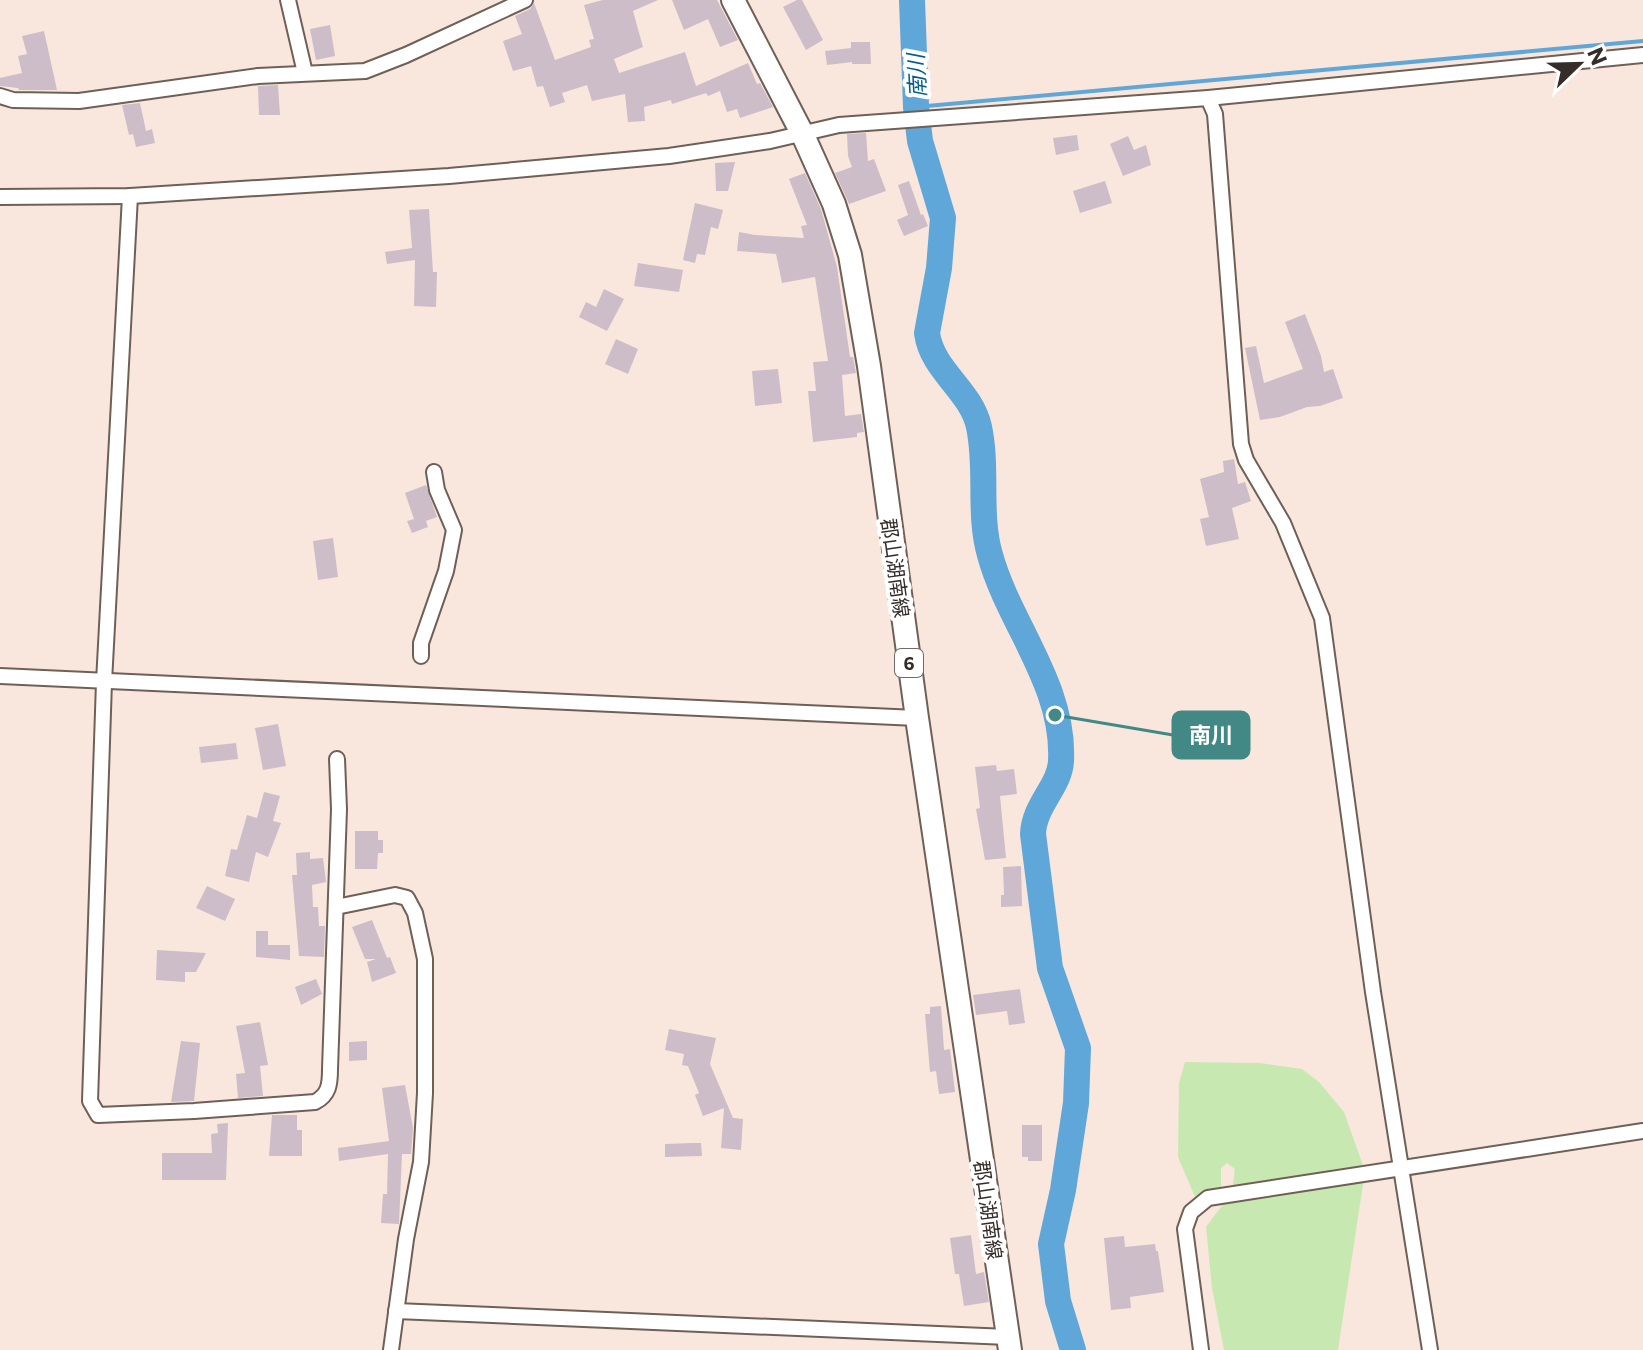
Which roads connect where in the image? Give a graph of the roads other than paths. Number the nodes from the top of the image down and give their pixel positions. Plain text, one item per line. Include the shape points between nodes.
1 (288, 0) edge
2 (525, 0) edge
3 (733, 0) edge
4 (1643, 55) edge
5 (305, 73) junction
6 (0, 96) edge
7 (1208, 98) junction
8 (803, 135) junction
9 (130, 196) junction
10 (0, 197) edge
11 (434, 472) dead end
12 (421, 656) dead end
13 (0, 676) edge
14 (104, 682) junction
15 (917, 718) junction
16 (337, 759) dead end
17 (336, 907) junction
18 (1643, 1131) edge
19 (1402, 1167) junction
20 (396, 1311) junction
21 (1009, 1343) edge
22 (391, 1350) edge
23 (1201, 1350) edge
24 (1430, 1350) edge

1 - 5 street
2 - 5 street via 365,71
3 - 8 main road, 郡山湖南線 / 6
4 - 7 street
5 - 6 street via 79,101
7 - 8 street via 839,125
7 - 19 street via 1215,114 1239,435 1322,618
8 - 9 street via 669,156 449,176
8 - 15 main road, 郡山湖南線 / 6 via 850,255
9 - 10 street
9 - 14 street
11 - 12 street via 454,530
13 - 14 street
14 - 15 street
14 - 17 street via 90,1101 98,1115 320,1100 330,1081
15 - 21 main road, 郡山湖南線 / 6
16 - 17 street
17 - 20 street via 395,895 407,898 422,944 421,1162
18 - 19 street
19 - 23 street via 1202,1200 1185,1229
19 - 24 street
20 - 21 street
20 - 22 street

